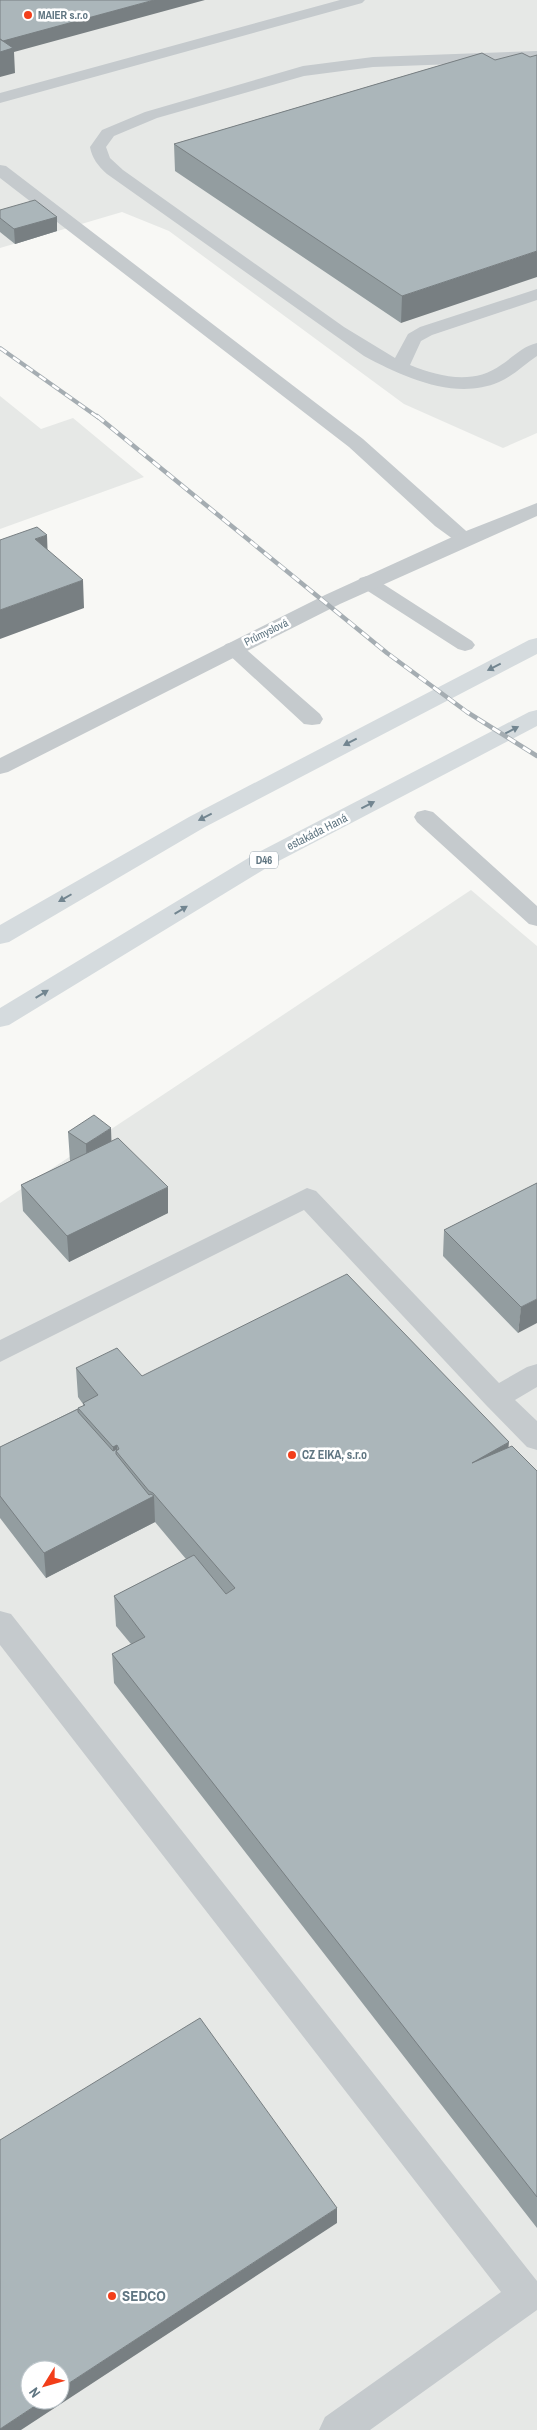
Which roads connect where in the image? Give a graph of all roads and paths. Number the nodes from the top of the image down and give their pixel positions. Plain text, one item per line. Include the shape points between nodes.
1 (357, 0) edge
2 (537, 56) edge
3 (0, 98) edge
4 (0, 170) edge
5 (537, 294) edge
6 (537, 348) edge
7 (400, 366) junction
8 (537, 509) edge
9 (464, 538) junction
10 (367, 582) junction
11 (466, 645) dead end
12 (537, 645) edge
13 (233, 648) junction
14 (537, 717) edge
15 (312, 719) dead end
16 (0, 767) edge
17 (425, 818) dead end
18 (537, 919) edge
19 (0, 936) edge
20 (0, 1019) edge
21 (0, 1352) edge
22 (537, 1374) edge
23 (496, 1398) junction
24 (537, 1439) edge
25 (0, 1623) edge
26 (531, 2303) edge
27 (338, 2430) edge

1 - 3 lane
2 - 7 lane via 373,62 303,72 151,115 108,133 98,147 99,156 105,164 121,176 358,344
4 - 9 lane via 356,443 442,522
5 - 7 lane via 426,331 414,338
6 - 7 lane via 498,376 482,381 443,381
8 - 9 street, Průmyslová
9 - 10 street, Průmyslová
10 - 11 lane
10 - 13 street, Průmyslová
12 -> 19 highway via 197,822
13 - 15 lane
13 - 16 street, Průmyslová
20 -> 14 highway, estakáda Haná / D46 via 264,859
17 - 18 lane
21 - 23 lane via 307,1197
22 - 23 lane
23 - 24 lane
25 - 26 lane
26 - 27 lane

